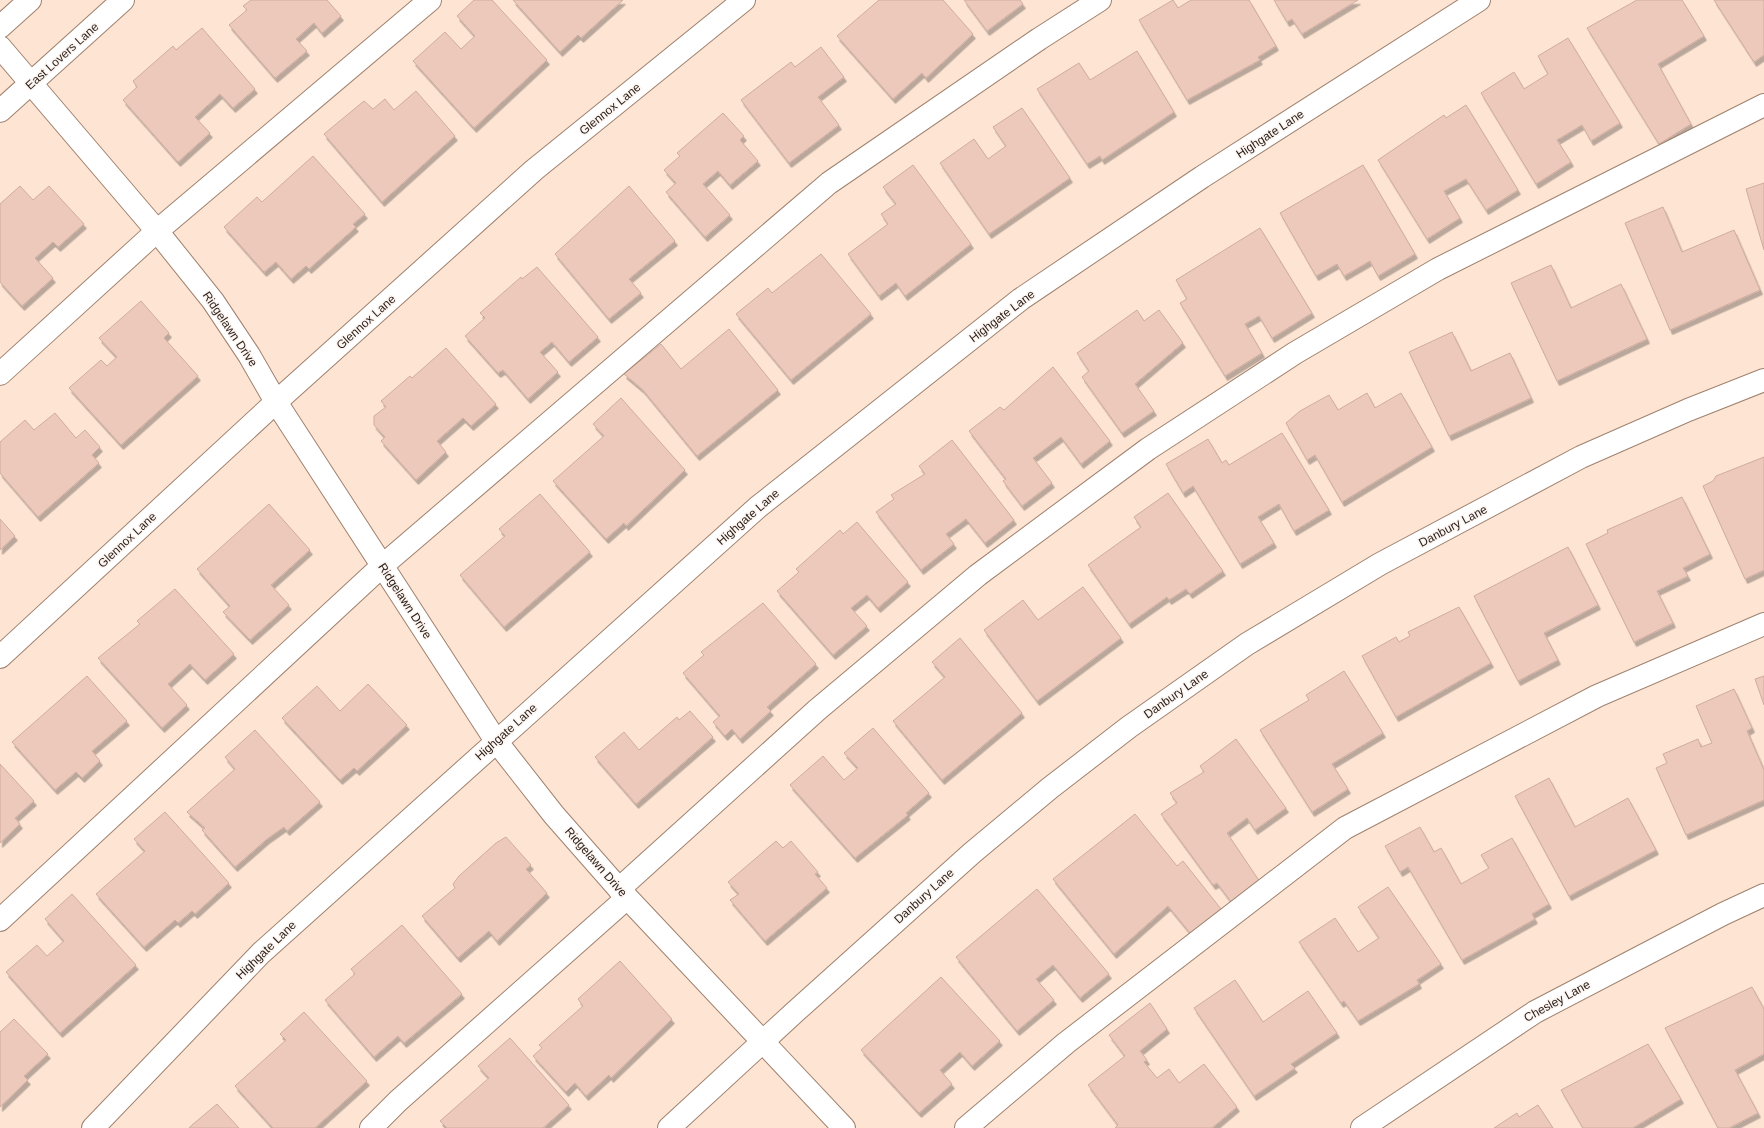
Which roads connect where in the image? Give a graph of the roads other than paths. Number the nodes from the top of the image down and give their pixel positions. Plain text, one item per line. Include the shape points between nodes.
1 (30, 0) edge
2 (123, 0) edge
3 (430, 0) edge
4 (744, 0) edge
5 (1100, 0) edge
6 (1479, 0) edge
7 (0, 27) edge
8 (0, 47) edge
9 (30, 84) junction
10 (1764, 105) edge
11 (0, 111) edge
12 (157, 232) junction
13 (0, 374) edge
14 (1764, 380) edge
15 (276, 402) junction
16 (382, 566) junction
17 (1764, 624) edge
18 (0, 657) edge
19 (496, 741) junction
20 (623, 894) junction
21 (1764, 895) edge
22 (0, 920) edge
23 (763, 1042) junction
24 (93, 1128) edge
25 (371, 1128) edge
26 (669, 1128) edge
27 (844, 1128) edge
28 (966, 1128) edge
29 (1362, 1128) edge

1 - 7 street
2 - 9 street, East Lovers Lane
3 - 12 street
4 - 15 street, Glennox Lane via 534,170
5 - 16 street via 829,183
6 - 19 street, Highgate Lane via 1202,178 1021,299 758,507
8 - 9 street, Ridgelawn Drive
9 - 11 street, East Lovers Lane
9 - 12 street, Ridgelawn Drive
10 - 20 street via 1438,268 1295,353 1148,449 978,575 818,710
12 - 13 street
12 - 15 street, Ridgelawn Drive via 213,302 249,355
14 - 23 street, Danbury Lane via 1581,457 1380,564 1247,644 1130,728 972,853
15 - 16 street, Ridgelawn Drive
15 - 18 street, Glennox Lane
16 - 19 street, Ridgelawn Drive
16 - 22 street
17 - 28 street via 1597,696 1345,828 1066,1043
19 - 20 street, Ridgelawn Drive via 554,816
19 - 24 street, Highgate Lane via 261,953
20 - 23 street, Ridgelawn Drive
20 - 25 street
21 - 29 street, Chesley Lane via 1535,1012
23 - 26 street, Danbury Lane
23 - 27 street, Ridgelawn Drive

